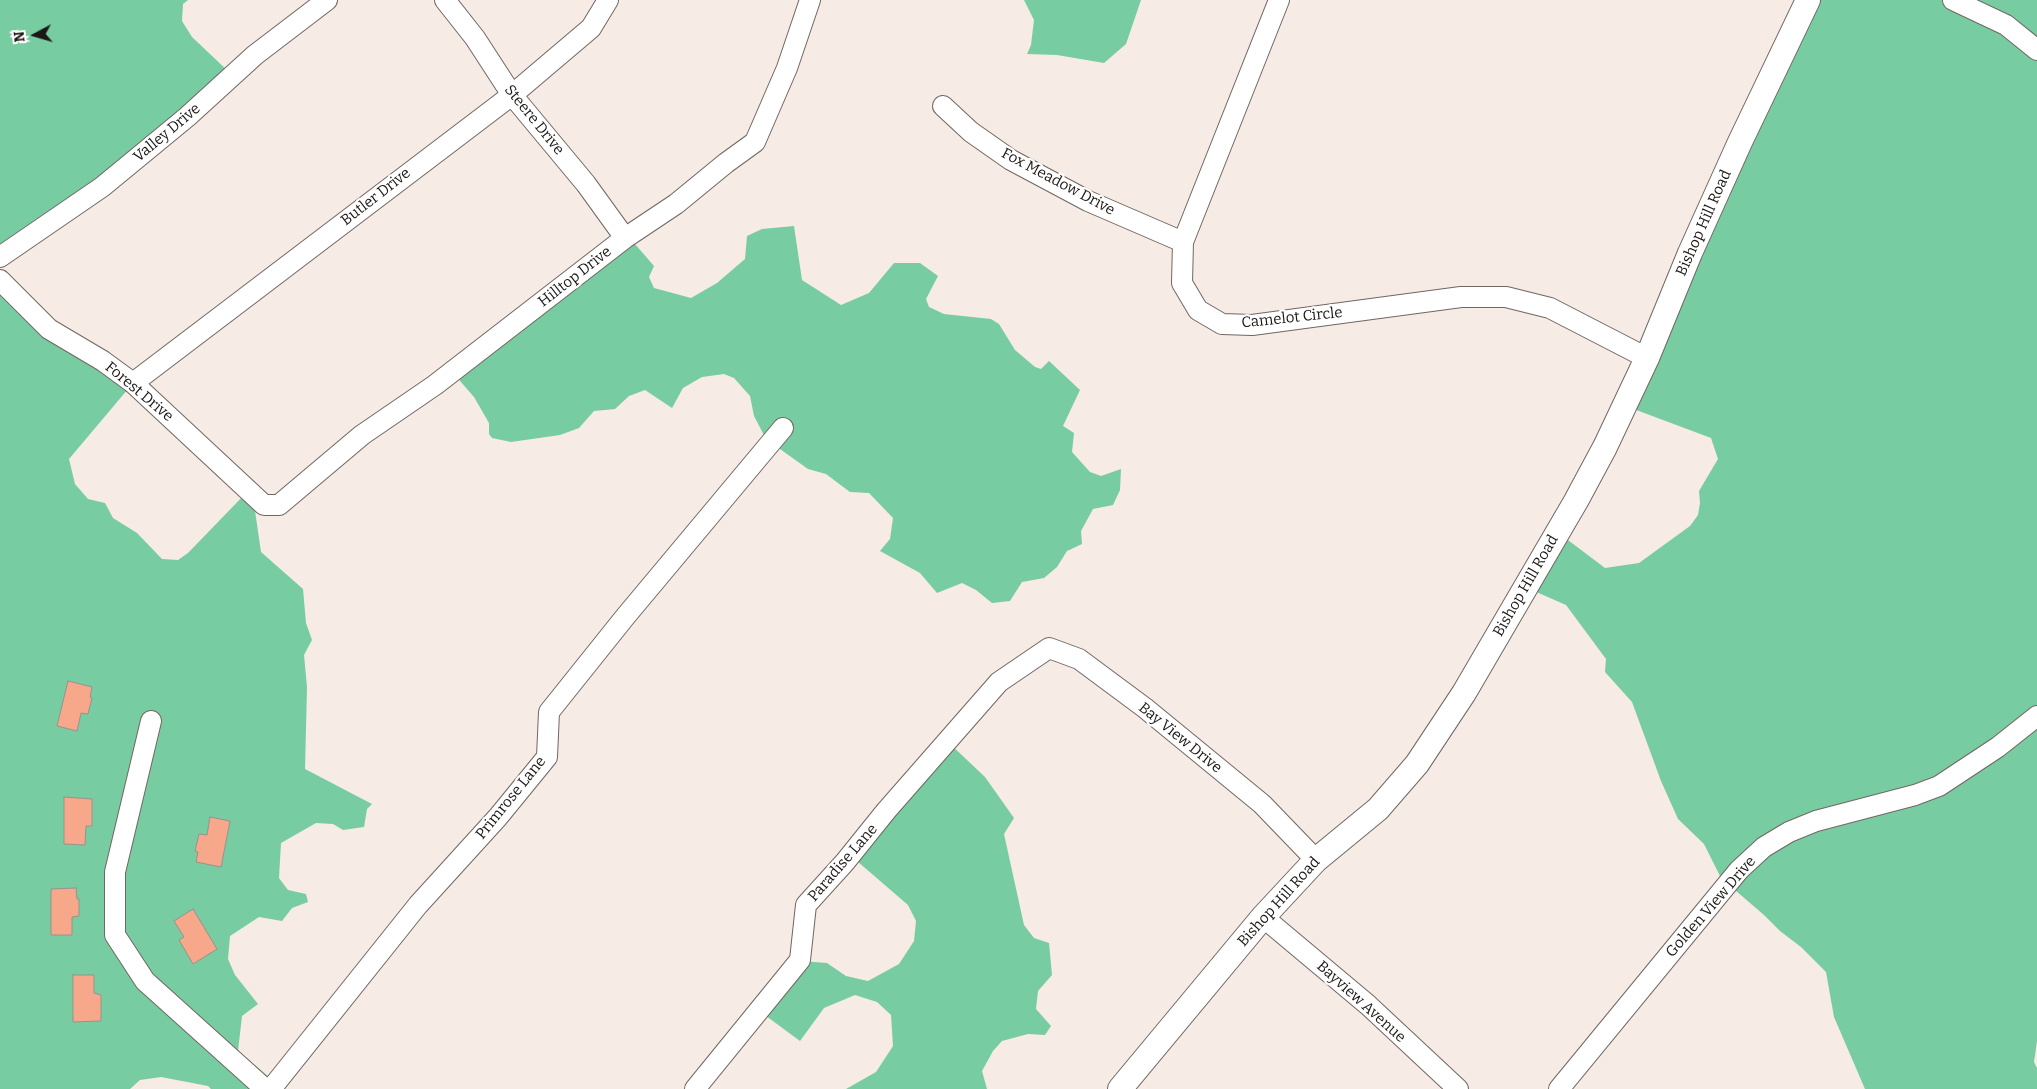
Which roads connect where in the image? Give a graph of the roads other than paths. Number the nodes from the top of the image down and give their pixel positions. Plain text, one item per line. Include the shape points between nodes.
1 (327, 0) edge
2 (445, 0) edge
3 (608, 0) edge
4 (810, 0) edge
5 (1279, 0) edge
6 (1808, 0) edge
7 (1953, 0) edge
8 (2037, 50) edge
9 (512, 96) junction
10 (943, 106) dead end
11 (625, 238) junction
12 (1183, 242) junction
13 (0, 257) edge
14 (0, 280) edge
15 (1647, 358) junction
16 (133, 383) junction
17 (782, 428) dead end
18 (275, 505) joint
19 (1031, 660) joint
20 (2037, 716) edge
21 (150, 721) dead end
22 (1316, 860) junction
23 (1263, 916) junction
24 (274, 1088) edge
25 (695, 1089) edge
26 (1120, 1089) edge
27 (1458, 1089) edge
28 (1558, 1089) edge

1 - 13 street, Valley Drive via 255,55 187,117 102,187
2 - 9 street, Steere Drive via 475,38
3 - 9 street, Butler Drive via 591,28
4 - 11 street, Hilltop Drive via 787,68 755,142 676,204
5 - 12 street, Camelot Circle
6 - 15 street, Bishop Hill Road via 1740,142
7 - 8 street via 2006,25
9 - 11 street, Steere Drive via 586,184
9 - 16 street, Butler Drive
10 - 12 street, Fox Meadow Drive via 971,132 1011,160 1088,201
11 - 18 street, Hilltop Drive via 435,385 362,435 279,505
12 - 15 street, Camelot Circle via 1182,283 1198,310 1222,324 1252,325 1461,297 1506,297 1550,308
14 - 16 street, Forest Drive via 49,329 103,360
15 - 22 street, Bishop Hill Road via 1605,448 1576,500 1464,693 1423,756 1378,810
16 - 18 street, Forest Drive via 264,505
17 - 24 street, Primrose Lane via 548,712 547,757 418,906
19 - 22 street, Bay View Drive via 1049,648 1079,659 1145,708 1262,804
19 - 25 street, Paradise Lane via 999,682 806,905 800,960
20 - 28 street, Golden View Drive via 1998,747 1939,786 1816,821 1764,847 1739,870
21 - 24 street via 115,872 115,935 145,981 193,1026
22 - 23 street, Bishop Hill Road
23 - 26 street, Bishop Hill Road
23 - 27 street, Bayview Avenue via 1368,1005

